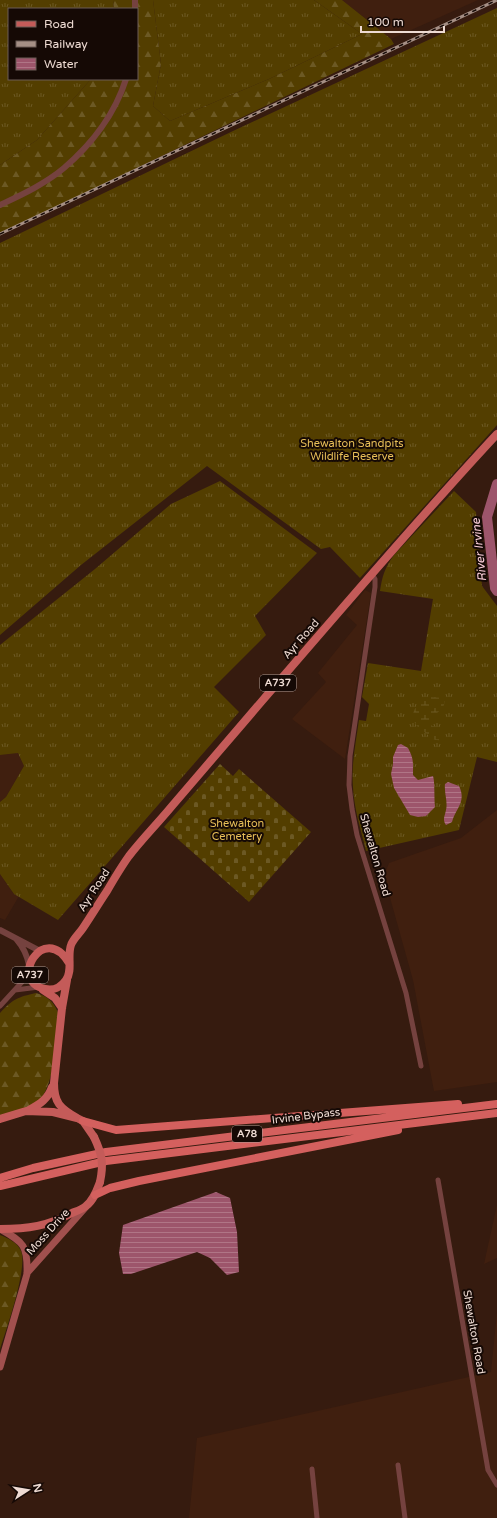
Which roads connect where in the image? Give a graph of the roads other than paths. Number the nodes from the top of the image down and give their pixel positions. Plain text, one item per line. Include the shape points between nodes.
1 (126, 80) edge
2 (0, 205) edge
3 (497, 434) edge
4 (372, 574) junction
5 (0, 930) edge
6 (15, 938) junction
7 (71, 942) junction
8 (43, 950) junction
9 (69, 964) junction
10 (29, 967) junction
11 (68, 978) junction
12 (39, 988) junction
13 (15, 990) junction
14 (0, 1006) edge
15 (62, 1008) junction
16 (421, 1066) dead end
17 (54, 1083) junction
18 (497, 1102) edge
19 (26, 1111) junction
20 (497, 1113) edge
21 (471, 1116) junction
22 (80, 1119) junction
23 (0, 1120) edge
24 (0, 1178) edge
25 (438, 1180) dead end
26 (0, 1186) edge
27 (95, 1195) junction
28 (86, 1206) junction
29 (0, 1229) edge
30 (26, 1274) junction
31 (0, 1367) edge
32 (398, 1465) dead end
33 (312, 1469) dead end
34 (497, 1485) edge
35 (317, 1518) edge
36 (405, 1518) edge

1 - 2 street via 106,120 86,147 63,169 34,188
3 - 4 main road, Ayr Road / A737
4 - 7 main road, Ayr Road / A737 via 130,855 82,930
4 - 16 street, Shewalton Road via 375,587 350,756 349,786 358,835 406,993
5 - 6 street
6 - 8 street
6 - 10 street via 23,947
7 - 8 main road
7 - 9 main road
8 - 9 main road via 61,953
8 - 10 main road, A737 via 33,956
9 - 11 main road
10 - 12 main road, A737 via 31,979
10 - 13 street
11 - 12 main road, A737 via 62,986 54,989
11 - 15 main road
12 - 13 street
12 - 15 main road, A737 via 54,998
13 - 14 street
15 - 17 main road
17 - 19 main road via 46,1099
17 - 22 main road via 57,1102 65,1111
18 - 22 highway via 116,1130
18 - 24 highway, Irvine Bypass / A78 via 113,1151 33,1168
19 - 22 main road via 53,1112
19 - 23 main road
20 - 21 highway, Irvine Bypass / A78
21 - 26 highway, Irvine Bypass / A78 via 106,1161
21 - 27 highway via 139,1181 110,1188
22 - 27 main road, bridge via 94,1137 102,1157 103,1168
25 - 34 street, Shewalton Road via 488,1470
27 - 28 main road
28 - 29 main road via 40,1226
28 - 30 main road, Moss Drive
29 - 30 main road, Moss Drive via 21,1242 26,1250
30 - 31 main road, Moss Drive
32 - 36 street
33 - 35 street

